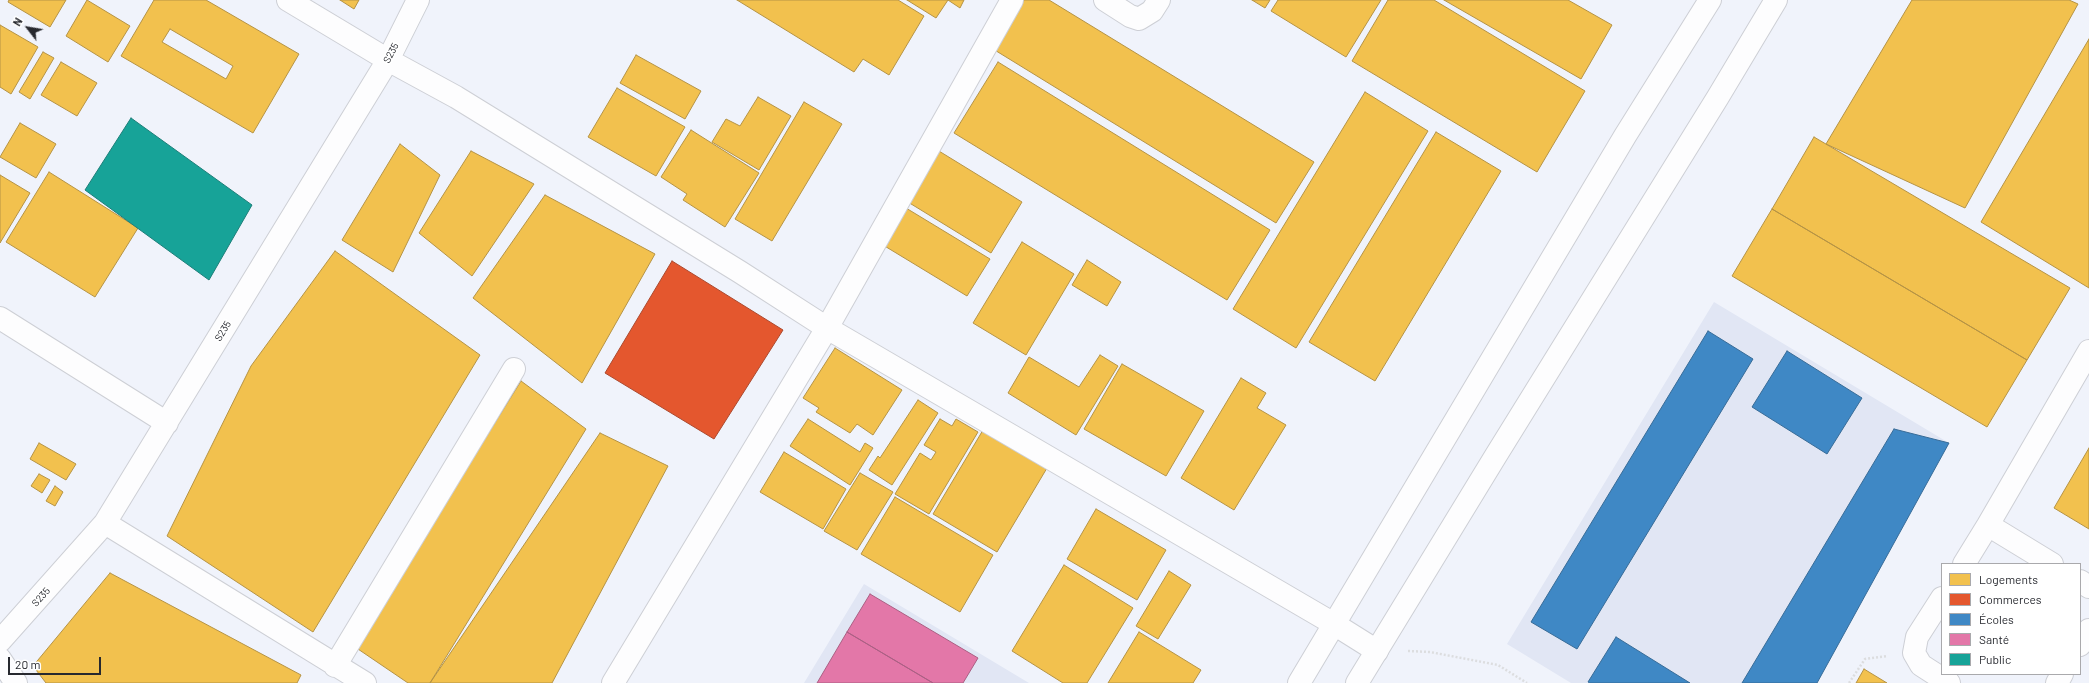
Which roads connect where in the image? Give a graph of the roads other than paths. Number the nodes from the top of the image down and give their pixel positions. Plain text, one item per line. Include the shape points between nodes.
1 (288, 0) edge
2 (418, 0) edge
3 (1012, 0) edge
4 (1105, 0) edge
5 (1159, 0) edge
6 (1710, 0) edge
7 (1776, 0) edge
8 (388, 60) junction
9 (0, 318) edge
10 (827, 328) junction
11 (2089, 351) edge
12 (514, 369) dead end
13 (167, 423) junction
14 (105, 523) junction
15 (1988, 525) junction
16 (1965, 563) edge
17 (2050, 563) edge
18 (1941, 600) edge
19 (1334, 624) junction
20 (2089, 630) edge
21 (0, 641) edge
22 (2081, 642) edge
23 (1377, 651) junction
24 (0, 660) edge
25 (335, 666) junction
26 (16, 683) edge
27 (365, 683) edge
28 (613, 683) edge
29 (1299, 683) edge
30 (1357, 683) edge
31 (1949, 683) edge

1 - 8 street
2 - 8 street, S235
3 - 10 street
4 - 5 street via 1130,16 1140,19 1152,12
6 - 19 street via 1613,156
7 - 23 street
8 - 10 street via 469,105
8 - 13 street, S235
9 - 13 street
10 - 19 street
10 - 28 street
11 - 15 street
12 - 25 street
13 - 14 street, S235
14 - 21 street, S235
14 - 25 street
15 - 16 street
15 - 17 street
18 - 31 street via 1917,637 1914,653 1921,665
19 - 23 street
19 - 29 street
20 - 22 street
23 - 30 street
24 - 26 street
25 - 27 street

